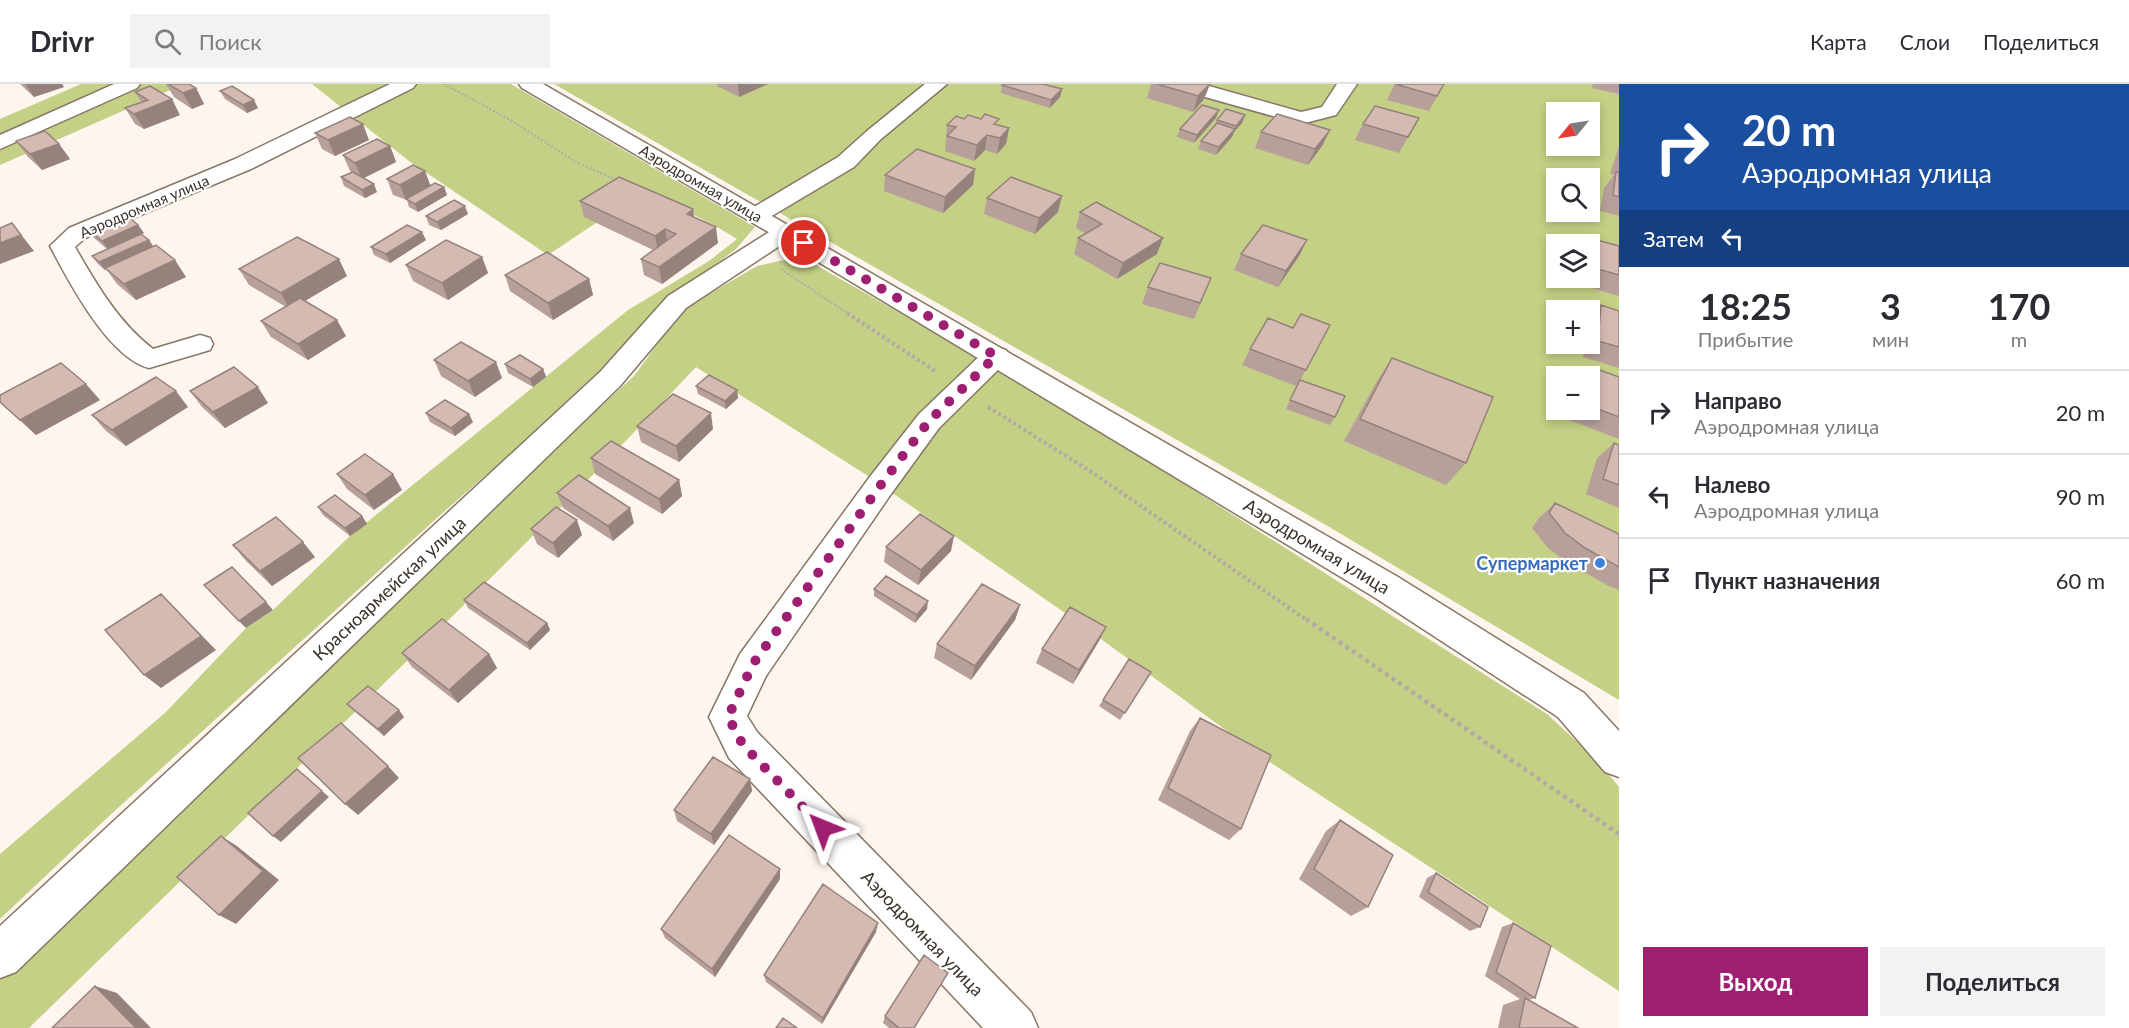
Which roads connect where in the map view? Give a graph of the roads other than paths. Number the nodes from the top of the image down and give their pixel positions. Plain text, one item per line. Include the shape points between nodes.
1 (130, 84) edge
2 (405, 84) edge
3 (529, 84) edge
4 (937, 84) edge
5 (1180, 84) edge
6 (1347, 84) edge
7 (0, 143) edge
8 (767, 231) junction
9 (200, 345) dead end
10 (996, 356) junction
11 (1619, 759) edge
12 (0, 956) edge
13 (1015, 1028) edge

1 - 7 street
2 - 9 street, Аэродромная улица via 243,164 77,233 62,246 80,278 133,349 149,359
3 - 8 street, Аэродромная улица
4 - 8 street, Красноармейская улица
5 - 6 street via 1302,118 1329,111
8 - 10 street, Аэродромная улица
8 - 12 street, Красноармейская улица via 677,302 610,379
10 - 11 street, Аэродромная улица via 1386,586 1571,705
10 - 13 street, Аэродромная улица via 929,421 880,486 753,664 728,717 743,745

